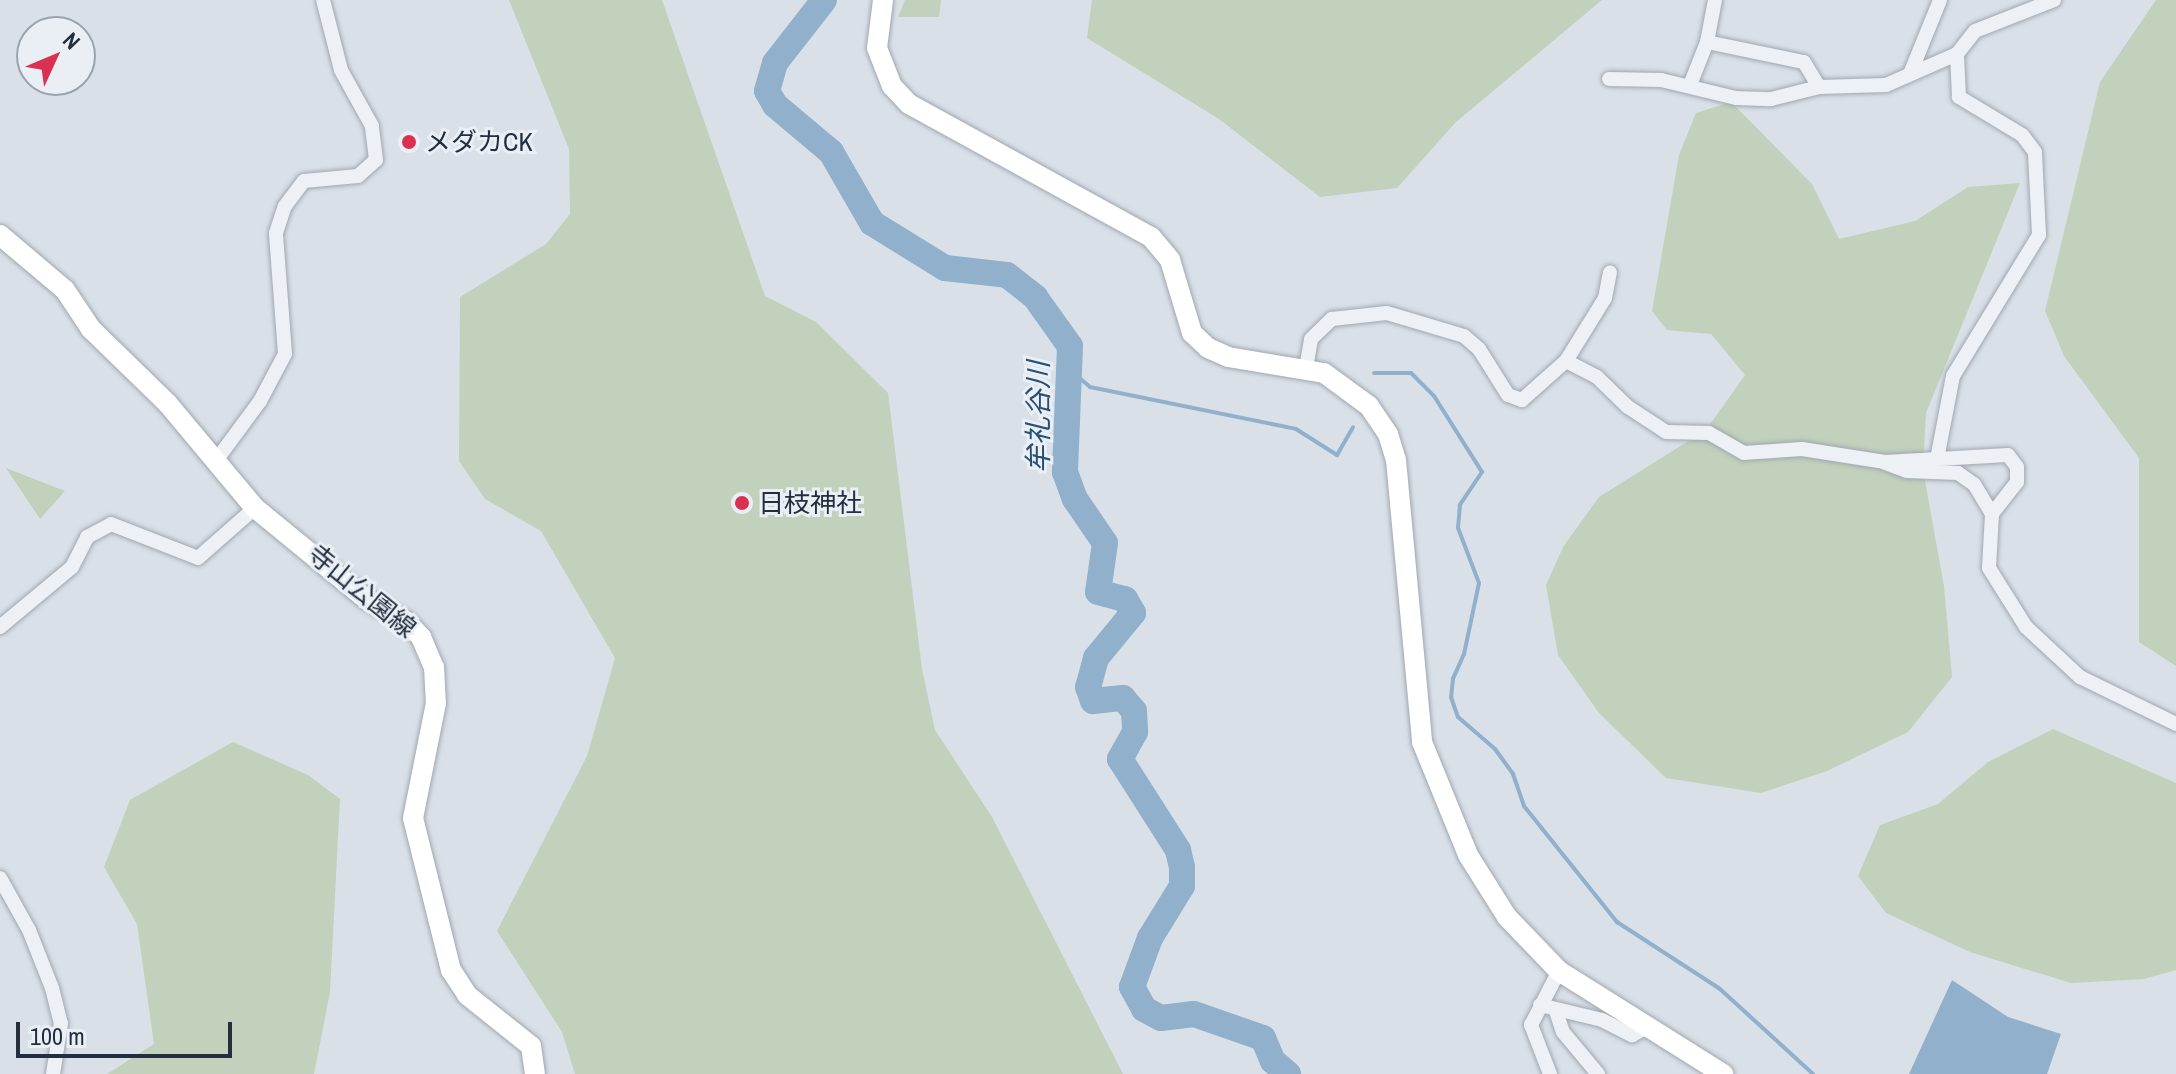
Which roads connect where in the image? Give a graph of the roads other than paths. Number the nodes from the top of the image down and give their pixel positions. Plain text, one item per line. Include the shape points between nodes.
1 (323, 0) edge
2 (883, 0) edge
3 (1715, 0) edge
4 (1940, 0) edge
5 (2054, 0) edge
6 (1707, 42) junction
7 (1957, 54) junction
8 (1910, 74) junction
9 (1609, 79) dead end
10 (1690, 85) junction
11 (1819, 87) junction
12 (0, 235) edge
13 (1610, 272) dead end
14 (1566, 361) junction
15 (1306, 368) junction
16 (1937, 459) junction
17 (215, 462) junction
18 (1885, 462) junction
19 (255, 508) junction
20 (1992, 514) junction
21 (0, 627) edge
22 (2176, 724) edge
23 (0, 878) edge
24 (1559, 971) junction
25 (1540, 1005) junction
26 (1556, 1011) junction
27 (1646, 1028) junction
28 (53, 1074) edge
29 (535, 1074) edge
30 (1550, 1074) edge
31 (1598, 1074) edge
32 (1723, 1074) edge

1 - 17 street via 341,70 372,126 376,160 358,176 304,181 285,206 276,233 285,354 260,401
2 - 15 street via 877,48 892,86 909,104 1151,237 1170,260 1192,333 1208,348 1228,357
3 - 6 street
4 - 8 street
5 - 7 street via 1975,31
6 - 10 street
6 - 11 street via 1804,62
7 - 8 street
7 - 16 street via 1959,97 2022,135 2035,152 2039,235 1953,376
8 - 11 street via 1859,89
9 - 10 street
10 - 11 street via 1736,98 1771,99
12 - 17 street, 寺山公園線 via 65,290 91,329 168,404
13 - 14 street via 1605,298
14 - 15 street via 1522,400 1508,395 1479,349 1464,336 1387,313 1360,312 1332,319 1311,339
14 - 18 street via 1597,377 1628,407 1666,432 1709,433 1744,453 1802,449
15 - 24 street via 1358,394 1388,434 1398,484 1415,703 1428,762 1492,896
16 - 18 street
16 - 20 street via 2014,458 2015,490
17 - 19 street, 寺山公園線
18 - 20 street via 1907,471 1958,473 1974,484
19 - 21 street via 198,558 111,524 87,537 72,567
19 - 29 street, 寺山公園線 via 366,599 407,622 430,654 436,703 413,800 418,839 451,970 467,995 531,1046
20 - 22 street via 1989,568 2026,627 2080,677
23 - 28 street via 52,988 61,1023
24 - 25 street
24 - 27 street
25 - 26 street
25 - 30 street via 1531,1025
26 - 27 street via 1602,1020 1632,1035
26 - 31 street via 1563,1032
27 - 32 street

